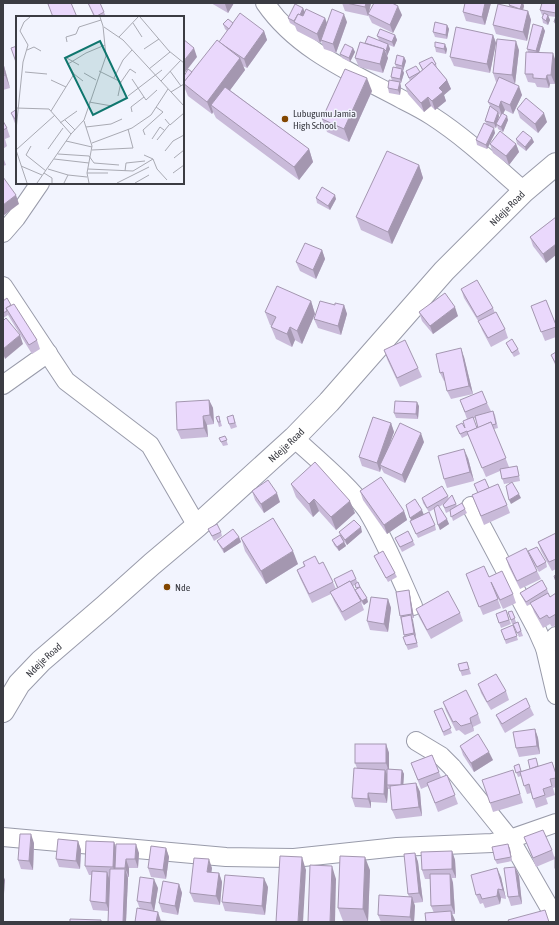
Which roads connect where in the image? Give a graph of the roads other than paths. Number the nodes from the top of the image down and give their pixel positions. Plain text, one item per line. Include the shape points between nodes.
1 (265, 3) edge
2 (556, 164) edge
3 (39, 184) edge
4 (524, 191) junction
5 (3, 233) edge
6 (3, 286) edge
7 (48, 354) junction
8 (3, 385) edge
9 (294, 438) junction
10 (471, 506) dead end
11 (197, 526) junction
12 (413, 606) edge
13 (550, 642) edge
14 (556, 695) edge
15 (3, 711) edge
16 (416, 741) dead end
17 (556, 823) edge
18 (3, 837) edge
19 (510, 839) junction
20 (556, 919) edge

1 - 4 street via 274,16 299,40 330,62 431,115 472,145
2 - 4 street, Ndejje Road
3 - 5 street
4 - 9 street, Ndejje Road via 444,271
6 - 7 street
7 - 8 street
7 - 11 street via 70,386 150,445
9 - 11 street, Ndejje Road
9 - 12 street via 347,487 367,511 390,553
10 - 13 street via 537,630
11 - 15 street, Ndejje Road via 41,661 19,684
13 - 14 street
16 - 19 street via 452,767
17 - 19 street
18 - 19 street via 261,858 294,858
19 - 20 street

